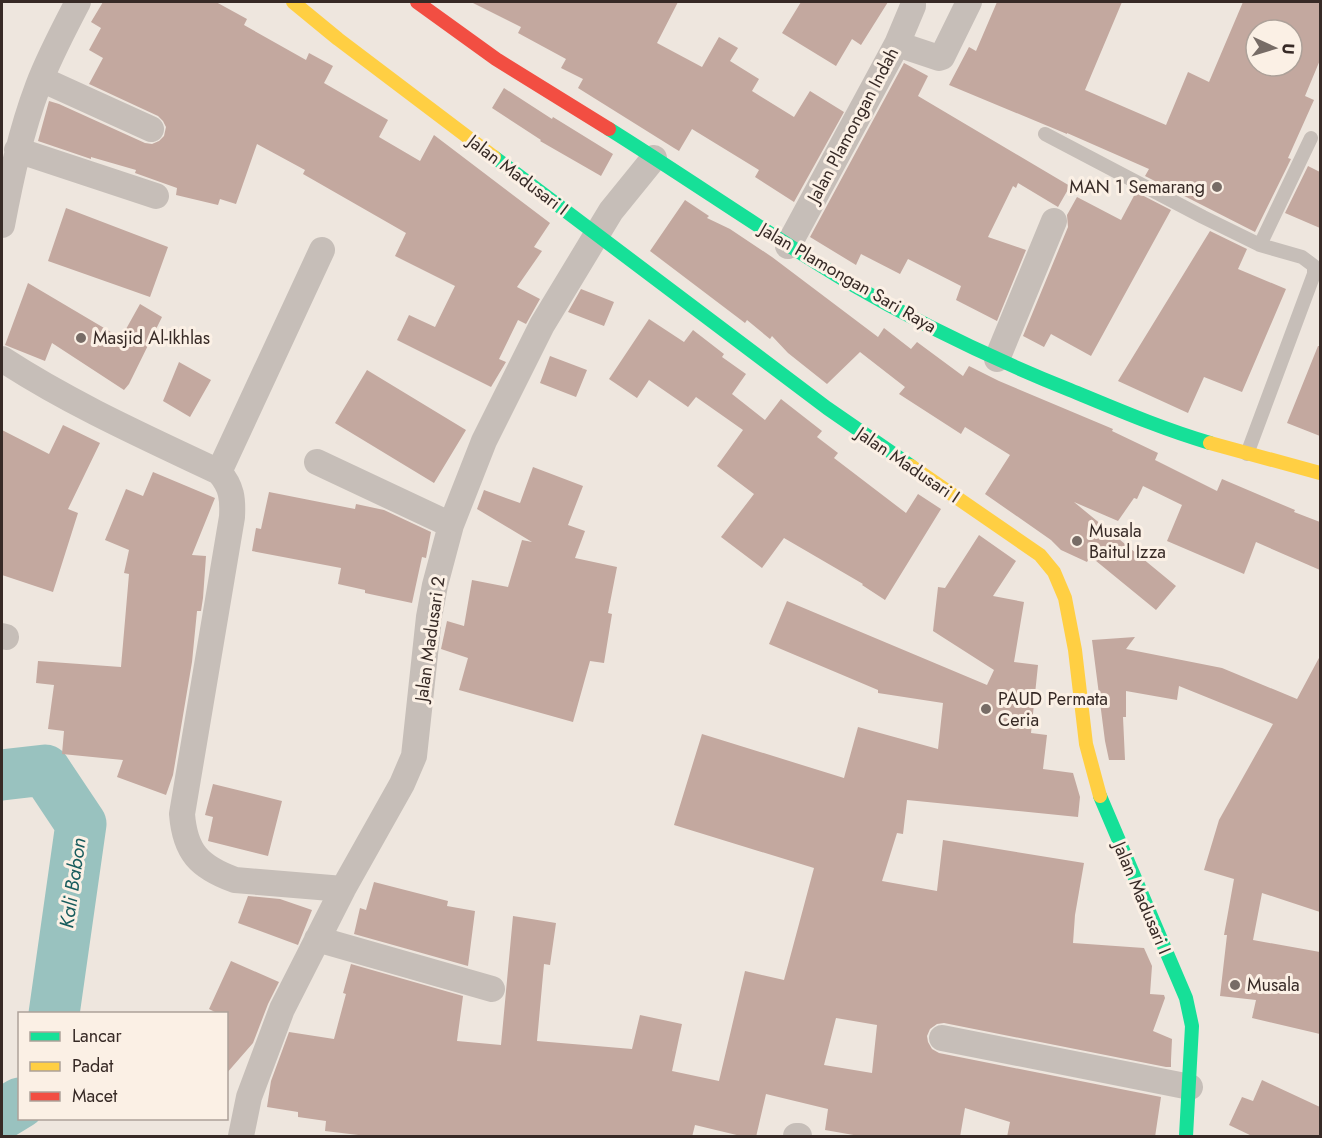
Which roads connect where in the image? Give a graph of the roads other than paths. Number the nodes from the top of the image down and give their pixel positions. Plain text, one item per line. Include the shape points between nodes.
1 (78, 2) edge
2 (293, 2) edge
3 (417, 2) edge
4 (913, 2) edge
5 (969, 2) edge
6 (897, 44) junction
7 (41, 79) junction
8 (151, 129) dead end
9 (1045, 134) dead end
10 (1311, 138) dead end
11 (17, 150) junction
12 (654, 158) junction
13 (156, 196) dead end
14 (1054, 221) dead end
15 (2, 225) edge
16 (597, 236) junction
17 (1260, 244) junction
18 (788, 246) junction
19 (322, 250) dead end
20 (2, 359) edge
21 (997, 359) junction
22 (1247, 454) junction
23 (317, 462) dead end
24 (219, 472) junction
25 (1320, 473) edge
26 (451, 525) junction
27 (343, 889) junction
28 (317, 939) junction
29 (492, 989) dead end
30 (942, 1038) dead end
31 (1190, 1087) junction
32 (241, 1137) edge
33 (1186, 1137) edge

1 - 7 street
2 - 16 street, Jalan Madusari I
3 - 12 street, Jalan Plamongan Sari Raya via 478,46
4 - 6 street, Jalan Plamongan Indah
5 - 6 street via 942,57
6 - 18 street, Jalan Plamongan Indah
7 - 8 street
7 - 11 street
9 - 17 lane
10 - 17 lane
11 - 13 street
11 - 15 street
12 - 16 street, Jalan Madusari 2 via 626,190
12 - 18 street, Jalan Plamongan Sari Raya
14 - 21 street
16 - 26 street, Jalan Madusari 2 via 542,325 484,441
16 - 31 street, Jalan Madusari I via 827,408 1040,555 1054,572 1065,598 1094,779 1186,998 1192,1026
17 - 22 lane via 1302,256 1314,266 1314,274
18 - 21 street, Jalan Plamongan Sari Raya via 877,299
19 - 24 street
20 - 24 street via 102,417
21 - 22 street, Jalan Plamongan Sari Raya via 1159,427
22 - 25 street, Jalan Plamongan Sari Raya
23 - 26 street
24 - 27 street via 233,497 232,517 182,814 184,833 198,861 235,880
26 - 27 street, Jalan Madusari 2 via 429,617 414,756
27 - 28 street, Jalan Madusari 2
28 - 29 street
28 - 32 street, Jalan Madusari 2 via 263,1056 249,1096
30 - 31 street
31 - 33 street, Jalan Madusari I

